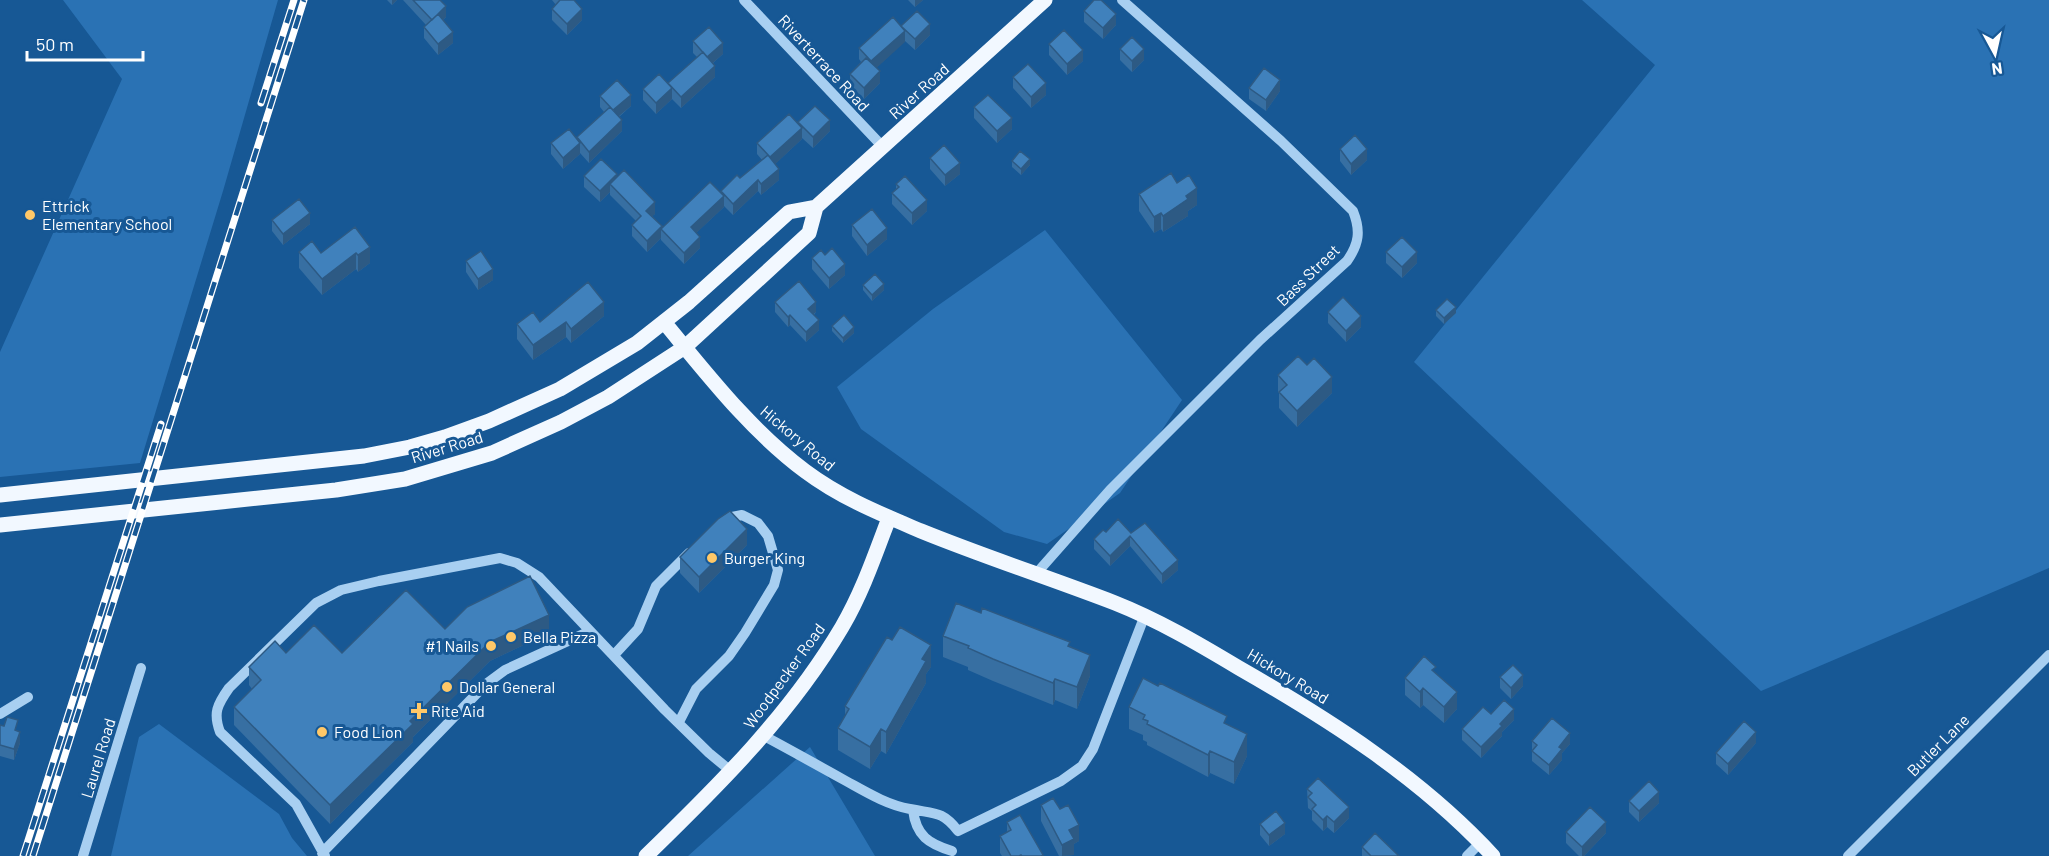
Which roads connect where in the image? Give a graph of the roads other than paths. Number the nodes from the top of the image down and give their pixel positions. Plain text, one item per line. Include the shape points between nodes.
1 (744, 0) edge
2 (1044, 0) edge
3 (1122, 0) edge
4 (883, 147) junction
5 (816, 207) junction
6 (664, 322) junction
7 (685, 347) junction
8 (0, 495) edge
9 (889, 518) junction
10 (0, 525) edge
11 (713, 530) edge
12 (697, 546) edge
13 (1035, 574) junction
14 (1145, 615) junction
15 (590, 631) junction
16 (614, 655) junction
17 (2049, 655) edge
18 (141, 668) dead end
19 (28, 698) dead end
20 (2, 710) edge
21 (679, 722) junction
22 (764, 736) junction
23 (732, 772) junction
24 (914, 810) junction
25 (958, 831) junction
26 (1480, 843) junction
27 (323, 854) edge
28 (952, 854) edge
29 (83, 856) edge
30 (646, 856) edge
31 (1467, 856) edge
32 (1493, 856) edge
33 (1848, 856) edge

1 - 4 street, Riverterrace Road
2 - 4 main road, River Road
3 - 13 street, Bass Street via 1281,141 1353,211 1359,235 1347,261 1260,340 1110,490
4 - 5 main road, River Road
5 - 6 main road, River Road via 789,212
5 - 7 main road, River Road via 809,233
6 - 7 main road, Hickory Road
6 - 8 main road, River Road via 614,358 560,389 489,422 410,447 364,456
7 - 9 main road, Hickory Road via 741,412 790,460 834,490
7 - 10 main road, River Road via 561,422 509,446 405,479 299,495
9 - 13 main road, Hickory Road
9 - 22 main road, Woodpecker Road via 864,585 842,627
11 - 21 street via 732,516 742,515 758,523 768,536 778,570 774,585 729,656 696,689
12 - 16 street via 656,586 638,629
13 - 14 main road, Hickory Road
14 - 25 street via 1093,749 1082,765 1061,781
14 - 26 main road, Hickory Road via 1334,725 1417,786
15 - 16 street
15 - 27 street via 505,670 486,684
15 - 27 street via 539,577 500,558 379,581 340,591 316,603 229,688 219,702 215,719 220,732 296,804
16 - 21 street
17 - 33 street, Butler Lane
18 - 29 street, Laurel Road
19 - 20 street
21 - 23 street
22 - 23 main road, Woodpecker Road
22 - 24 street via 882,801
23 - 30 main road, Woodpecker Road
24 - 25 street via 941,814
24 - 28 street via 925,840
25 - 28 street
26 - 31 street
26 - 32 main road, Hickory Road

